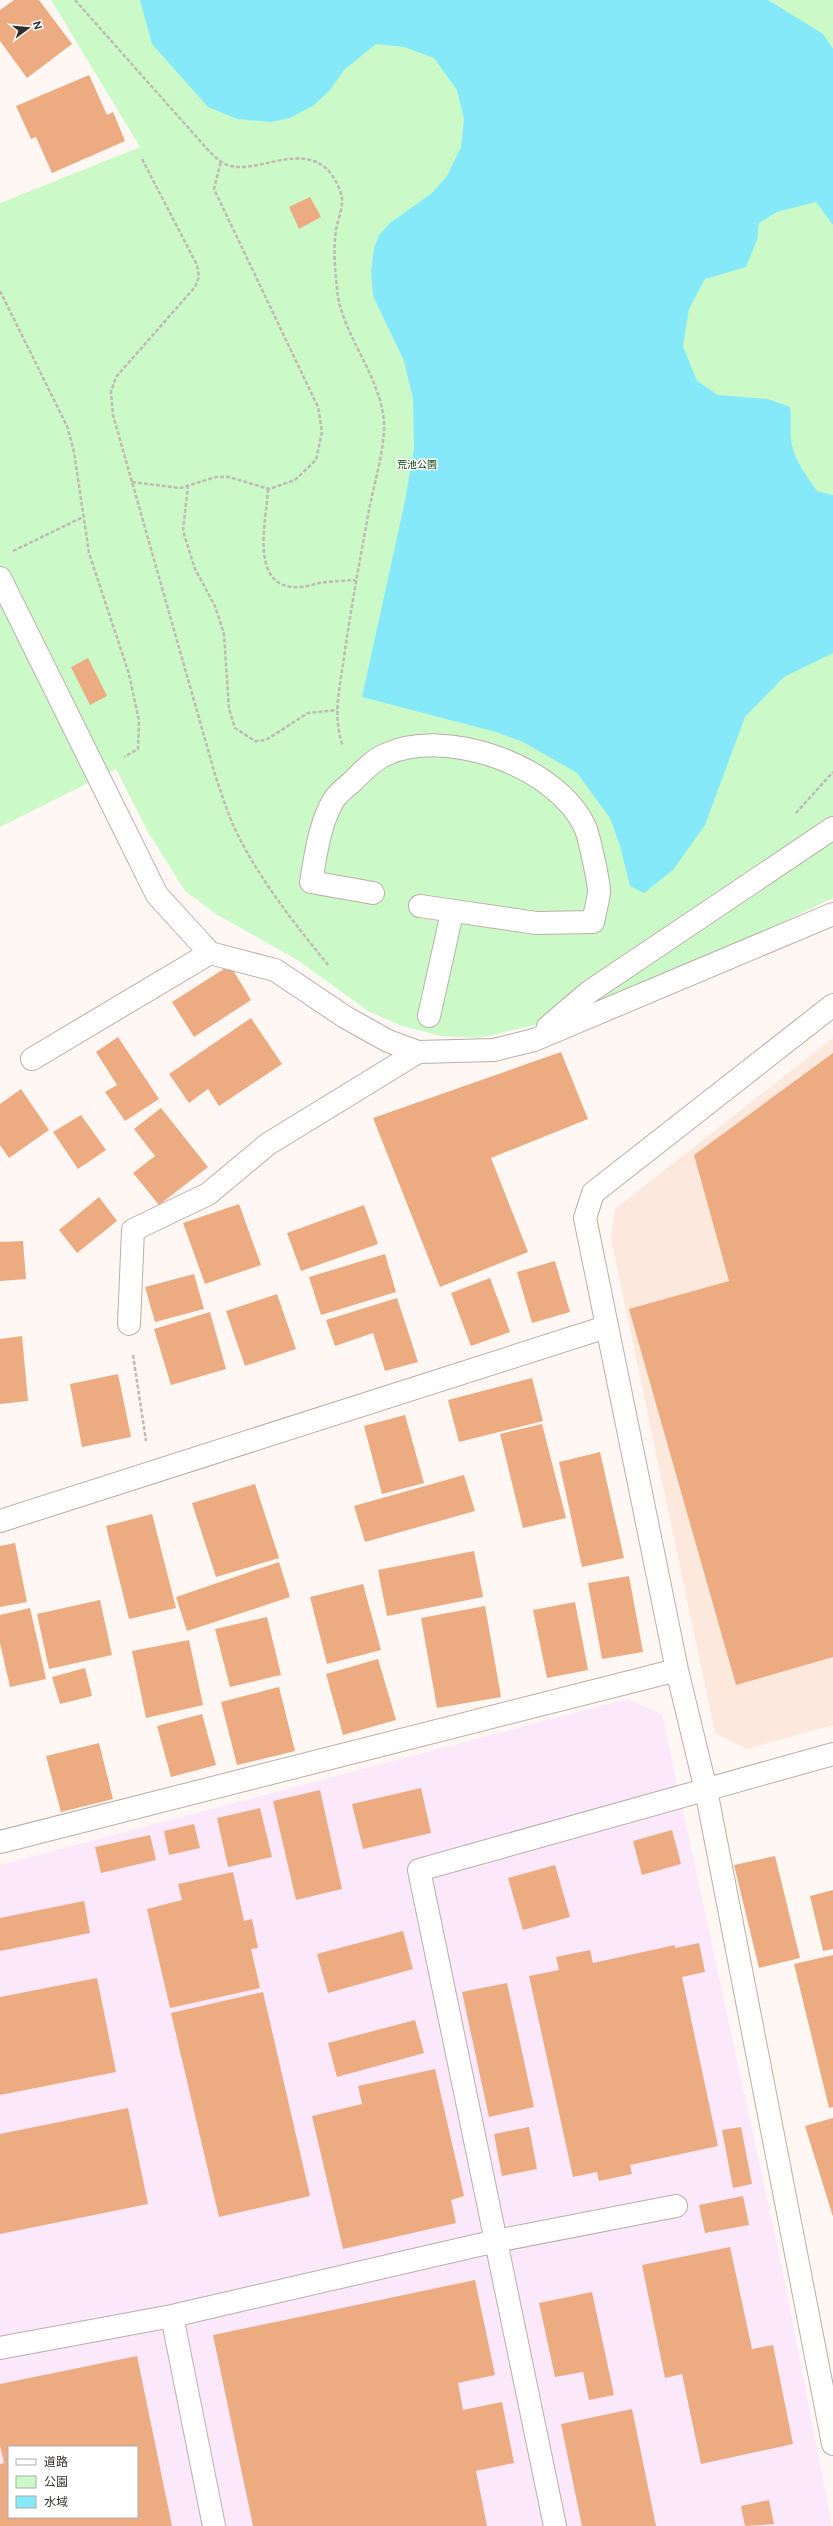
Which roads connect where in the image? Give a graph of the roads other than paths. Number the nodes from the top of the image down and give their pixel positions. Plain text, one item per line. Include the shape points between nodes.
1 (0, 578) edge
2 (833, 828) edge
3 (373, 893) dead end
4 (420, 906) dead end
5 (452, 913) junction
6 (833, 914) edge
7 (210, 953) junction
8 (833, 1005) edge
9 (429, 1016) dead end
10 (534, 1040) junction
11 (418, 1052) junction
12 (32, 1059) dead end
13 (129, 1324) road end
14 (606, 1328) junction
15 (0, 1521) edge
16 (677, 1670) junction
17 (833, 1754) edge
18 (706, 1790) junction
19 (0, 1842) edge
20 (676, 2206) dead end
21 (496, 2240) junction
22 (172, 2316) junction
23 (0, 2348) edge
24 (831, 2417) edge
25 (833, 2444) edge
26 (214, 2526) edge
27 (555, 2526) edge

1 - 7 street via 157,895
2 - 10 street via 589,992
3 - 5 street via 311,882 318,837 334,800 385,755 416,746 444,744 482,752 530,771 565,798 585,827 599,891 593,922 536,924
4 - 5 street
5 - 9 street
6 - 10 street
7 - 11 street via 275,970 345,1017 388,1041
7 - 12 street
8 - 14 street via 593,1193 585,1218
10 - 11 street via 494,1050
11 - 13 street via 268,1144 208,1194 133,1230
14 - 15 street
14 - 16 street
16 - 18 street
16 - 19 street
17 - 18 street
18 - 21 street via 419,1870
18 - 24 street
20 - 21 street
21 - 22 street
21 - 27 street
22 - 23 street
22 - 26 street
24 - 25 street

